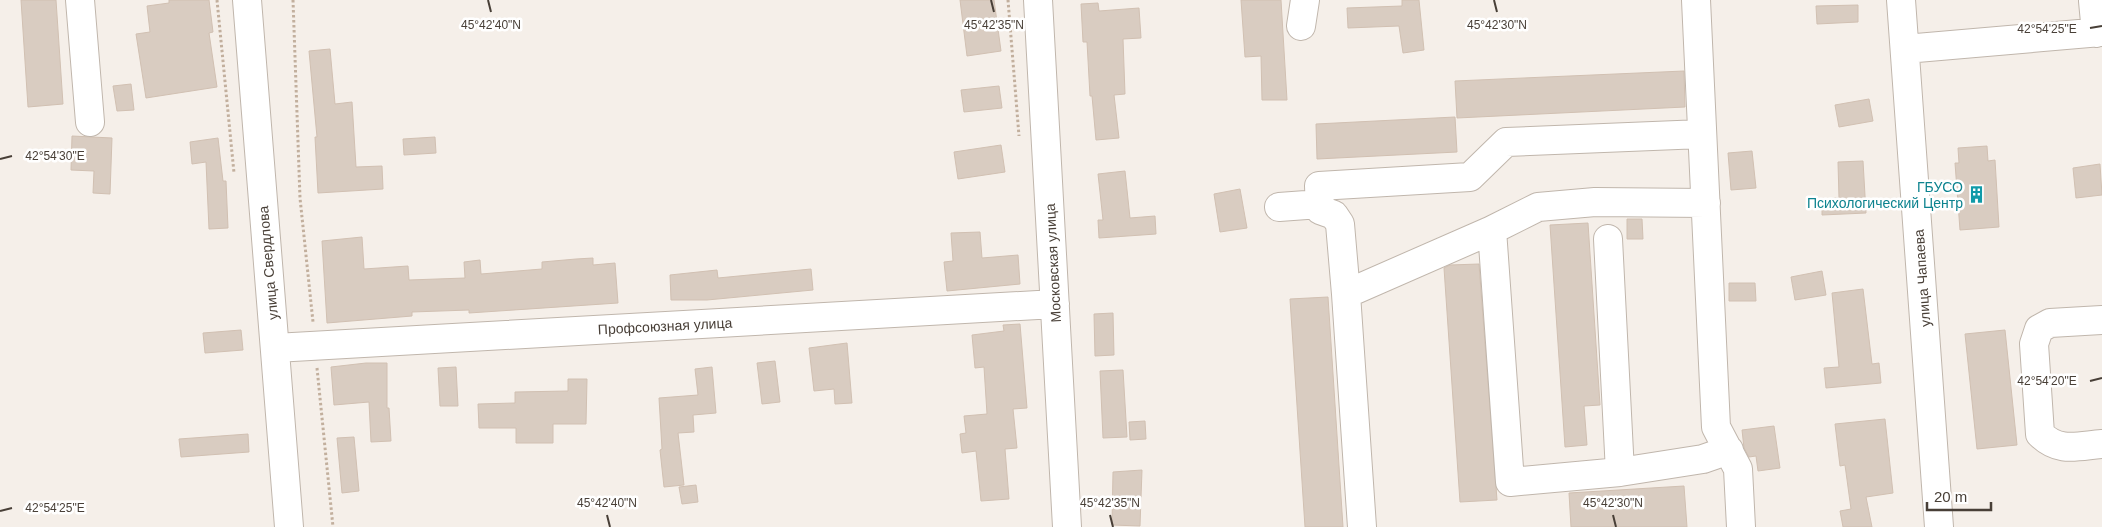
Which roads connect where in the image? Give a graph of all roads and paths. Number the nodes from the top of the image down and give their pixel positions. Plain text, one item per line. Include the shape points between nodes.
1 (80, 0) edge
2 (247, 0) edge
3 (293, 0) edge
4 (1038, 0) edge
5 (1696, 0) edge
6 (1901, 0) edge
7 (2093, 1) edge
8 (2099, 33) edge
9 (1905, 49) junction
10 (90, 122) dead end
11 (1702, 134) junction
12 (1320, 204) junction
13 (1706, 204) junction
14 (1279, 208) dead end
15 (1492, 230) junction
16 (1608, 239) dead end
17 (1346, 294) junction
18 (1055, 304) junction
19 (2102, 320) edge
20 (315, 346) junction
21 (275, 348) junction
22 (2102, 444) edge
23 (1728, 450) junction
24 (1620, 472) junction
25 (289, 527) edge
26 (333, 527) edge
27 (1067, 527) edge
28 (1362, 527) edge
29 (1741, 527) edge
30 (1939, 527) edge

1 - 10 street
2 - 21 street, улица Свердлова
3 - 20 path via 300,198
4 - 18 street, Московская улица
5 - 11 street
6 - 9 street, улица Чапаева
7 - 8 street
8 - 9 street
9 - 30 street, улица Чапаева
11 - 12 street via 1506,142 1470,176 1319,186
11 - 13 street
12 - 14 street
12 - 17 street via 1320,210 1334,214 1340,224
13 - 15 street via 1595,202 1538,207
13 - 23 street via 1716,427
15 - 17 street
15 - 24 street via 1510,482
16 - 24 street
17 - 28 street
18 - 20 street, Профсоюзная улица
18 - 27 street, Московская улица
19 - 22 street via 2050,324 2040,329 2034,344 2040,434 2050,443 2063,447
20 - 21 street, Профсоюзная улица
20 - 26 path
21 - 25 street, улица Свердлова
23 - 24 street via 1704,459
23 - 29 street via 1738,469

